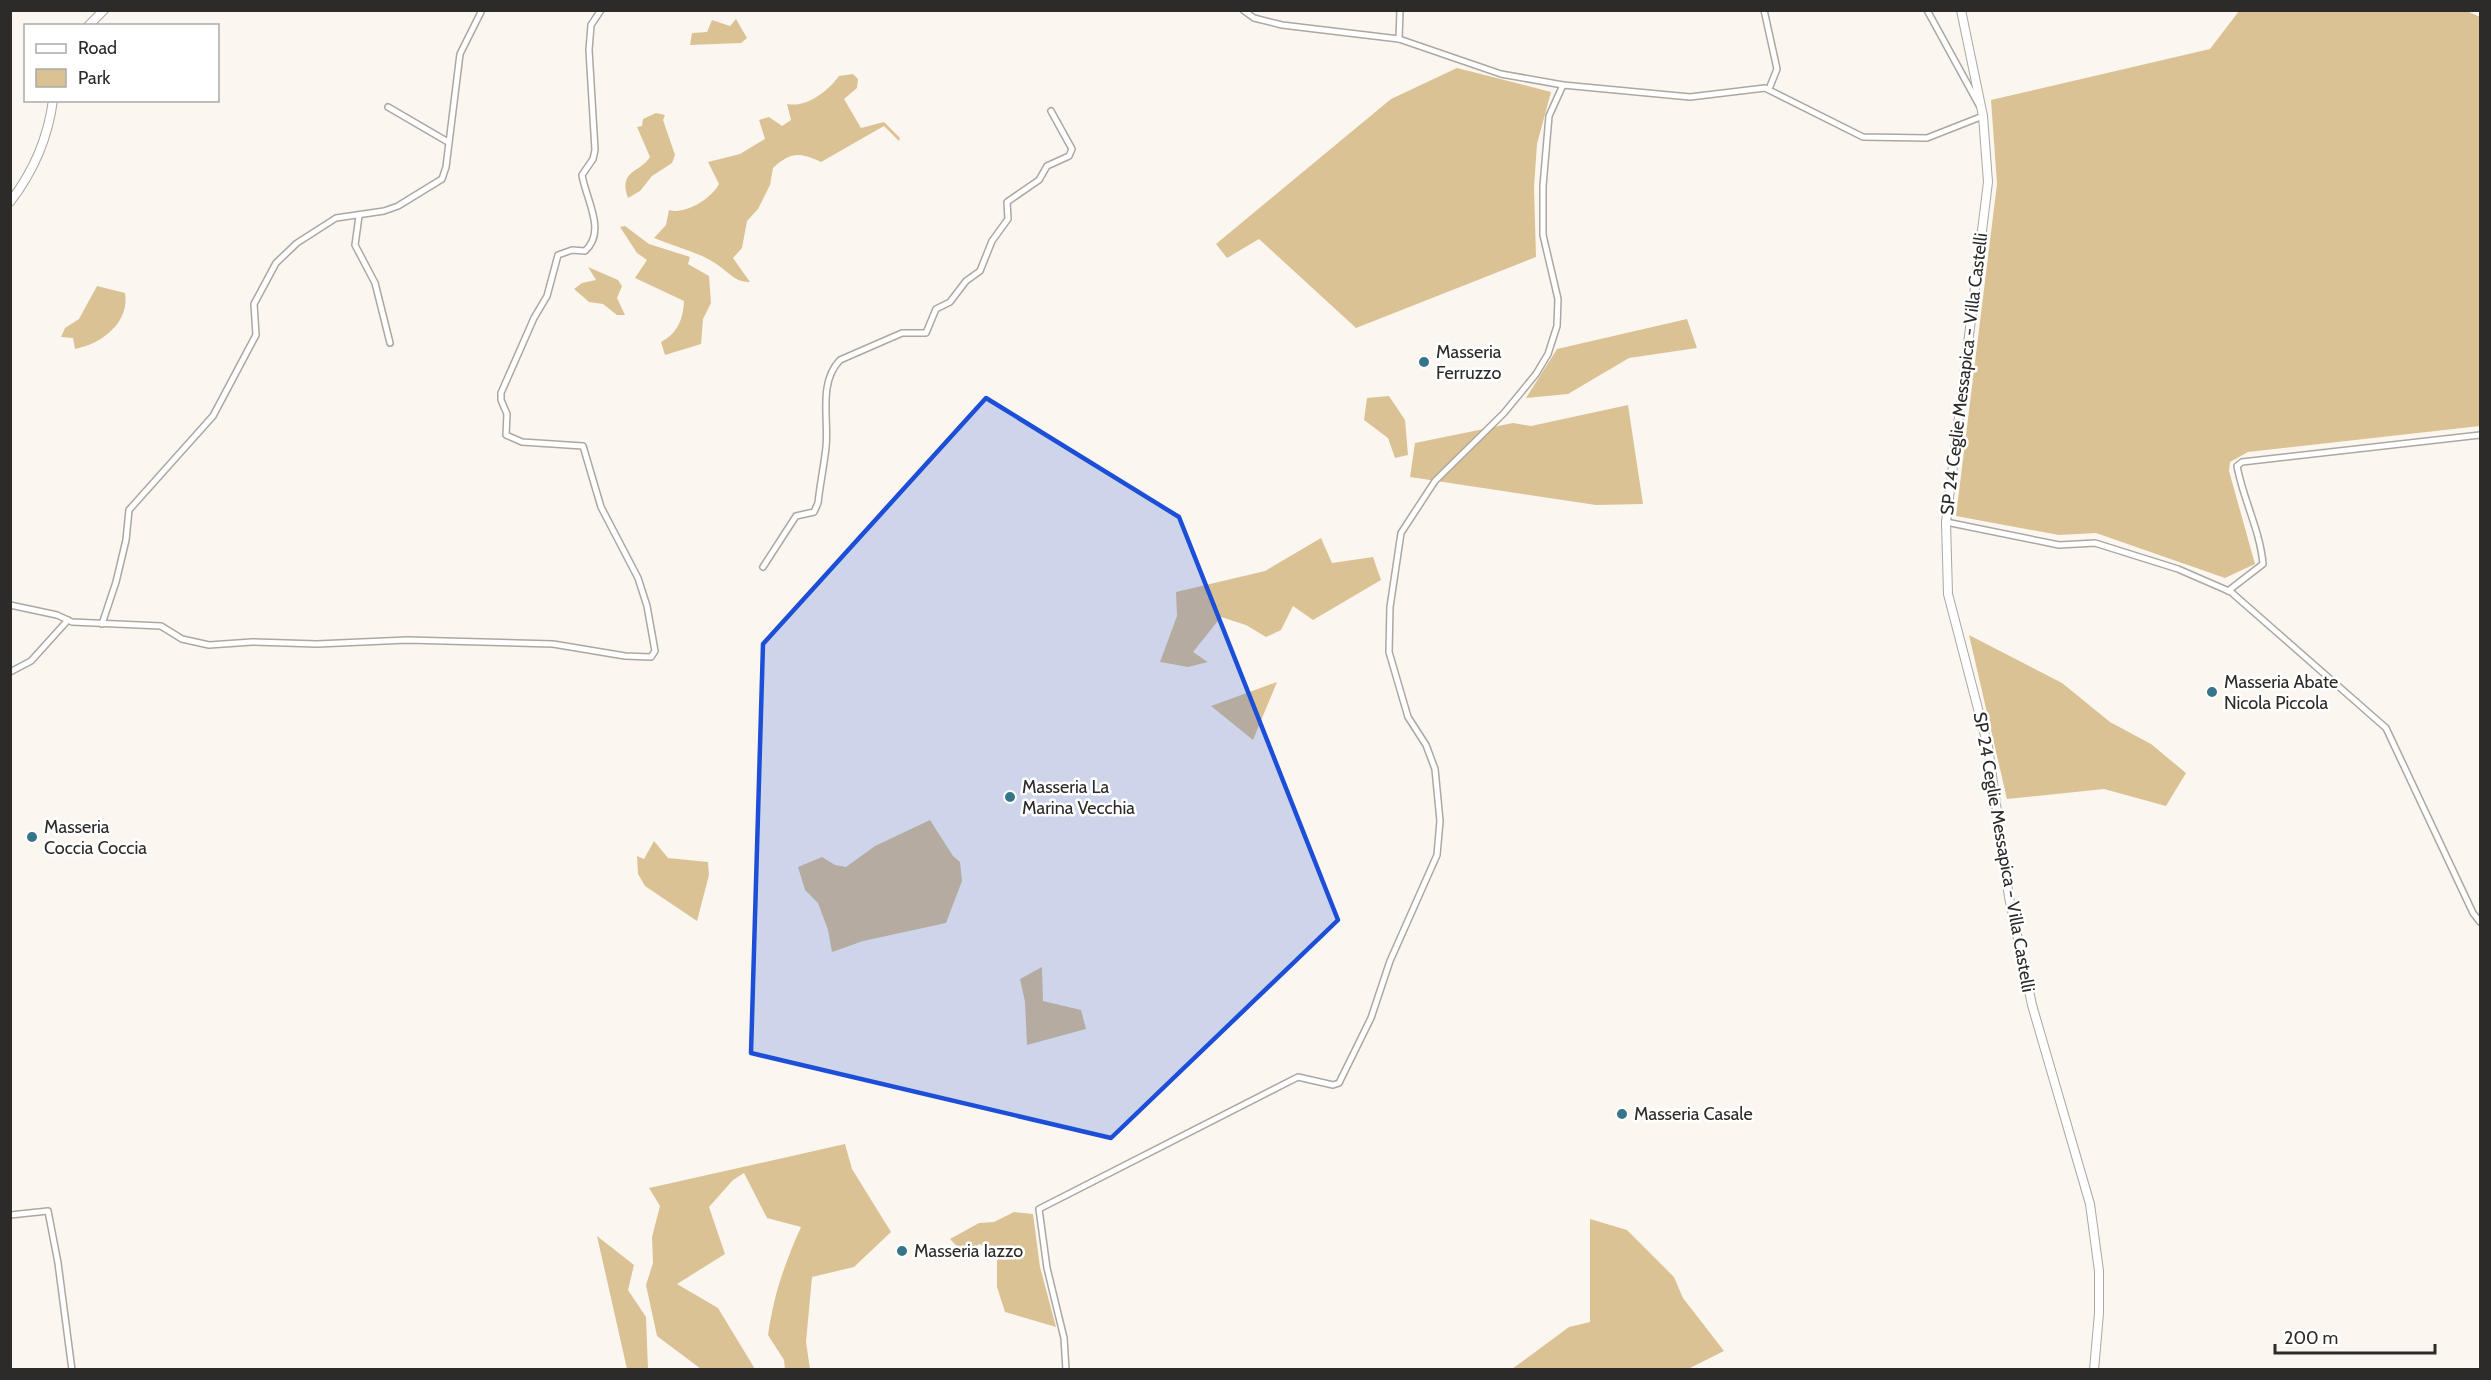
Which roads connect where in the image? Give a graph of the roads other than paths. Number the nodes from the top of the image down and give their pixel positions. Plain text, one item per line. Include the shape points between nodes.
1 (104, 10) edge
2 (482, 10) edge
3 (601, 10) edge
4 (1243, 10) edge
5 (1400, 10) edge
6 (1764, 10) edge
7 (1927, 10) edge
8 (1961, 10) edge
9 (90, 24) edge
10 (1399, 39) junction
11 (1563, 85) junction
12 (1769, 89) junction
13 (53, 102) edge
14 (388, 107) dead end
15 (1051, 111) dead end
16 (1982, 112) junction
17 (448, 142) junction
18 (10, 202) edge
19 (359, 216) junction
20 (390, 343) dead end
21 (2481, 435) edge
22 (1946, 522) junction
23 (763, 567) dead end
24 (2228, 591) junction
25 (10, 605) edge
26 (68, 620) junction
27 (102, 624) junction
28 (10, 672) edge
29 (2481, 922) edge
30 (10, 1215) edge
31 (72, 1370) edge
32 (1066, 1370) edge
33 (2094, 1370) edge

1 - 9 main road
2 - 17 street via 460,54
3 - 27 street via 591,25 588,50 595,150 582,175 596,228 593,244 585,251 558,255 547,296 526,336 501,400 507,414 506,435 522,442 583,446 601,507 638,578 655,651 651,657 626,657 553,644 407,640 209,645 182,639 160,626
4 - 10 street via 1254,18 1282,25
5 - 10 street
6 - 12 street via 1777,69
7 - 16 street
8 - 16 main road, SP 24 Ceglie Messapica - Villa Castelli
10 - 11 street via 1501,74
11 - 12 street via 1690,98
11 - 32 street via 1549,116 1543,186 1543,235 1558,299 1557,326 1548,354 1504,413 1435,481 1401,533 1393,578 1389,652 1408,717 1426,745 1435,769 1440,821 1437,855 1390,961 1371,1018 1339,1083 1298,1077 1039,1209 1047,1268 1064,1338
12 - 16 street via 1863,137 1927,138
13 - 18 main road via 45,139
14 - 17 street
15 - 23 street via 1068,138 1072,149 1069,156 1047,166 1039,180 1007,202 1008,219 992,241 980,270 950,302 936,309 926,333 894,336 840,360 834,367 824,408 826,444 818,503 814,512 796,516
16 - 22 main road, SP 24 Ceglie Messapica - Villa Castelli via 1988,182
17 - 19 street via 442,179 398,206
19 - 20 street via 355,245 375,283
19 - 27 street via 336,219 297,243 276,263 254,304 256,335 213,416 129,510 126,540
21 - 24 street via 2242,462 2237,466 2241,489 2264,564
22 - 24 street via 2059,545 2095,543 2178,569
22 - 33 main road, SP 24 Ceglie Messapica - Villa Castelli via 1948,594 1988,747 2020,951 2096,1235 2099,1313
24 - 29 street via 2386,728 2473,913
25 - 26 street
26 - 27 street
26 - 28 street via 31,661
30 - 31 street via 48,1211

